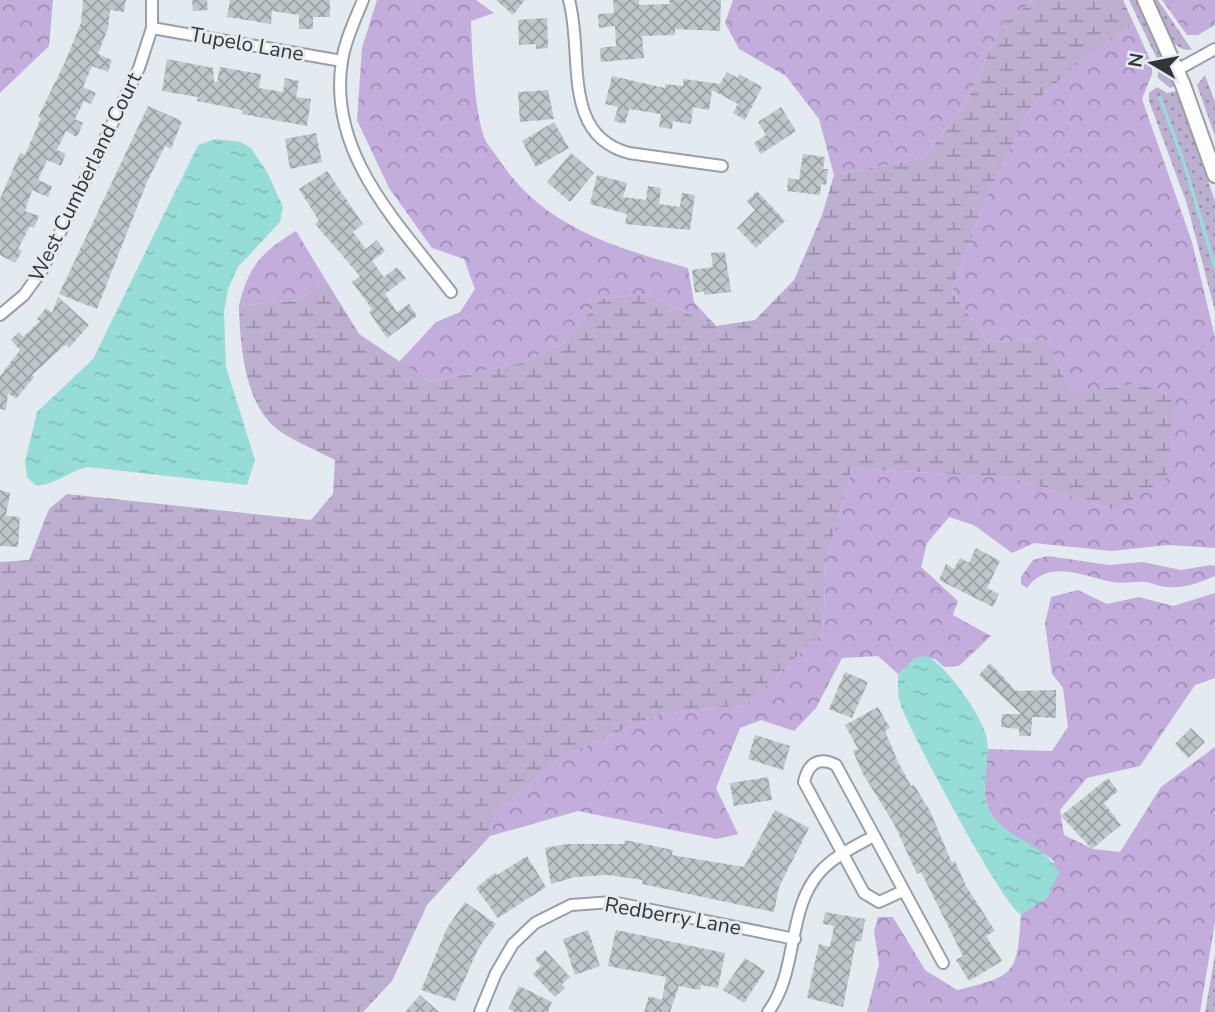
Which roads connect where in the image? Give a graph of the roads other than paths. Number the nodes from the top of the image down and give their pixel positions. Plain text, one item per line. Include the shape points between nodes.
1 (152, 0) edge
2 (363, 0) edge
3 (569, 0) edge
4 (1145, 0) edge
5 (152, 28) junction
6 (1215, 49) edge
7 (342, 61) junction
8 (1177, 69) junction
9 (722, 166) dead end
10 (1215, 175) edge
11 (451, 292) dead end
12 (0, 315) edge
13 (874, 836) junction
14 (843, 854) junction
15 (903, 891) junction
16 (795, 939) junction
17 (943, 963) dead end
18 (480, 1012) edge
19 (768, 1012) edge

1 - 5 street, West Cumberland Court
2 - 7 street
3 - 9 street via 582,108 598,138 629,153
4 - 8 street
5 - 7 street, Tupelo Lane
5 - 12 street, West Cumberland Court via 139,68 42,270 24,295
6 - 8 street
7 - 11 street via 343,117 364,177
8 - 10 street
13 - 14 street
13 - 14 street via 836,765 815,762 804,782
13 - 15 street
14 - 15 street via 871,900 887,900
14 - 16 street via 811,884
15 - 17 street
16 - 18 street, Redberry Lane via 611,902 571,905 544,917 513,944
16 - 19 street via 782,988

